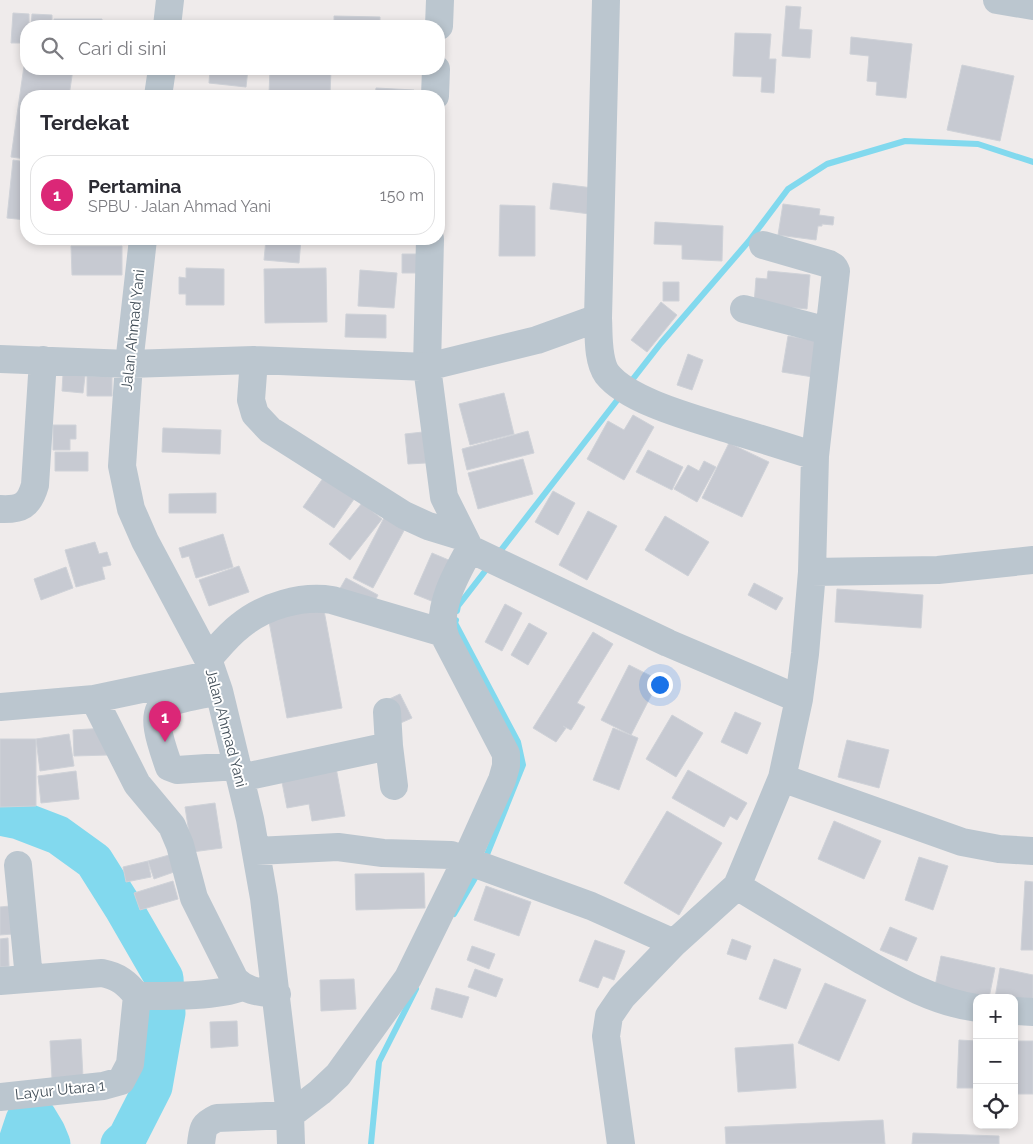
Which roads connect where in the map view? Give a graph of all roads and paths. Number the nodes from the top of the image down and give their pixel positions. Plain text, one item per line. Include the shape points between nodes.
1 (170, 0) edge
2 (440, 0) edge
3 (606, 0) edge
4 (997, 0) edge
5 (1033, 6) edge
6 (168, 20) edge
7 (439, 20) edge
8 (161, 75) edge
9 (436, 75) edge
10 (159, 90) edge
11 (435, 90) edge
12 (141, 245) edge
13 (430, 245) edge
14 (763, 245) dead end
15 (744, 308) dead end
16 (598, 318) junction
17 (828, 330) junction
18 (0, 359) edge
19 (43, 360) junction
20 (254, 360) junction
21 (129, 364) junction
22 (427, 367) junction
23 (815, 456) junction
24 (0, 509) edge
25 (471, 546) junction
26 (1033, 560) edge
27 (812, 572) junction
28 (444, 633) junction
29 (213, 675) junction
30 (94, 699) junction
31 (799, 699) junction
32 (0, 707) edge
33 (387, 712) dead end
34 (389, 746) junction
35 (238, 772) junction
36 (782, 778) junction
37 (394, 786) dead end
38 (256, 851) junction
39 (1033, 851) edge
40 (476, 864) junction
41 (18, 865) dead end
42 (737, 886) junction
43 (674, 943) junction
44 (29, 978) junction
45 (0, 981) edge
46 (242, 987) junction
47 (277, 994) junction
48 (137, 996) junction
49 (973, 1007) edge
50 (1018, 1011) edge
51 (1033, 1012) edge
52 (0, 1096) edge
53 (290, 1115) junction
54 (619, 1143) edge
55 (201, 1144) edge
56 (290, 1144) edge

1 - 6 street
2 - 7 street
3 - 16 street
4 - 5 street
8 - 10 street
9 - 11 street
12 - 21 street, Jalan Ahmad Yani
13 - 22 street
14 - 17 street via 834,267 836,274
15 - 17 street
16 - 22 street via 537,340
16 - 23 street via 602,365 628,391 680,414
17 - 23 street
18 - 19 street
19 - 21 street
19 - 24 street via 35,485 25,505 10,510
20 - 21 street
20 - 22 street
20 - 25 street via 251,400 255,414 270,430 404,514
21 - 29 street, Jalan Ahmad Yani via 122,466 131,509
22 - 25 street via 444,497
23 - 27 street
25 - 28 street via 444,609
25 - 31 street via 668,643
26 - 27 street via 938,570
27 - 31 street
28 - 29 street via 332,600 292,602 253,616 240,626
28 - 40 street via 507,760
29 - 30 street
29 - 35 street, Jalan Ahmad Yani
29 - 35 street via 161,708 157,717 161,745 169,767 174,770
30 - 32 street
30 - 46 street via 137,784 172,826 194,898 235,980
31 - 36 street
33 - 34 street
34 - 35 street
34 - 37 street
35 - 38 street, Jalan Ahmad Yani
36 - 39 street via 962,842
36 - 42 street
38 - 40 street via 338,847 383,854 451,855
38 - 47 street, Jalan Ahmad Yani
40 - 43 street via 591,906
40 - 53 street via 408,978 338,1075
41 - 44 street
42 - 43 street
42 - 49 street via 910,987 936,998
43 - 54 street via 622,997 609,1016 606,1036
44 - 45 street
44 - 48 street via 102,973 122,980
46 - 47 street
46 - 48 street via 232,991 174,996
47 - 53 street, Jalan Ahmad Yani
48 - 52 street, Layur Utara 1 via 130,1064 121,1081 103,1086
50 - 51 street
53 - 55 street via 216,1118 207,1122 202,1130
53 - 56 street, Jalan Ahmad Yani

